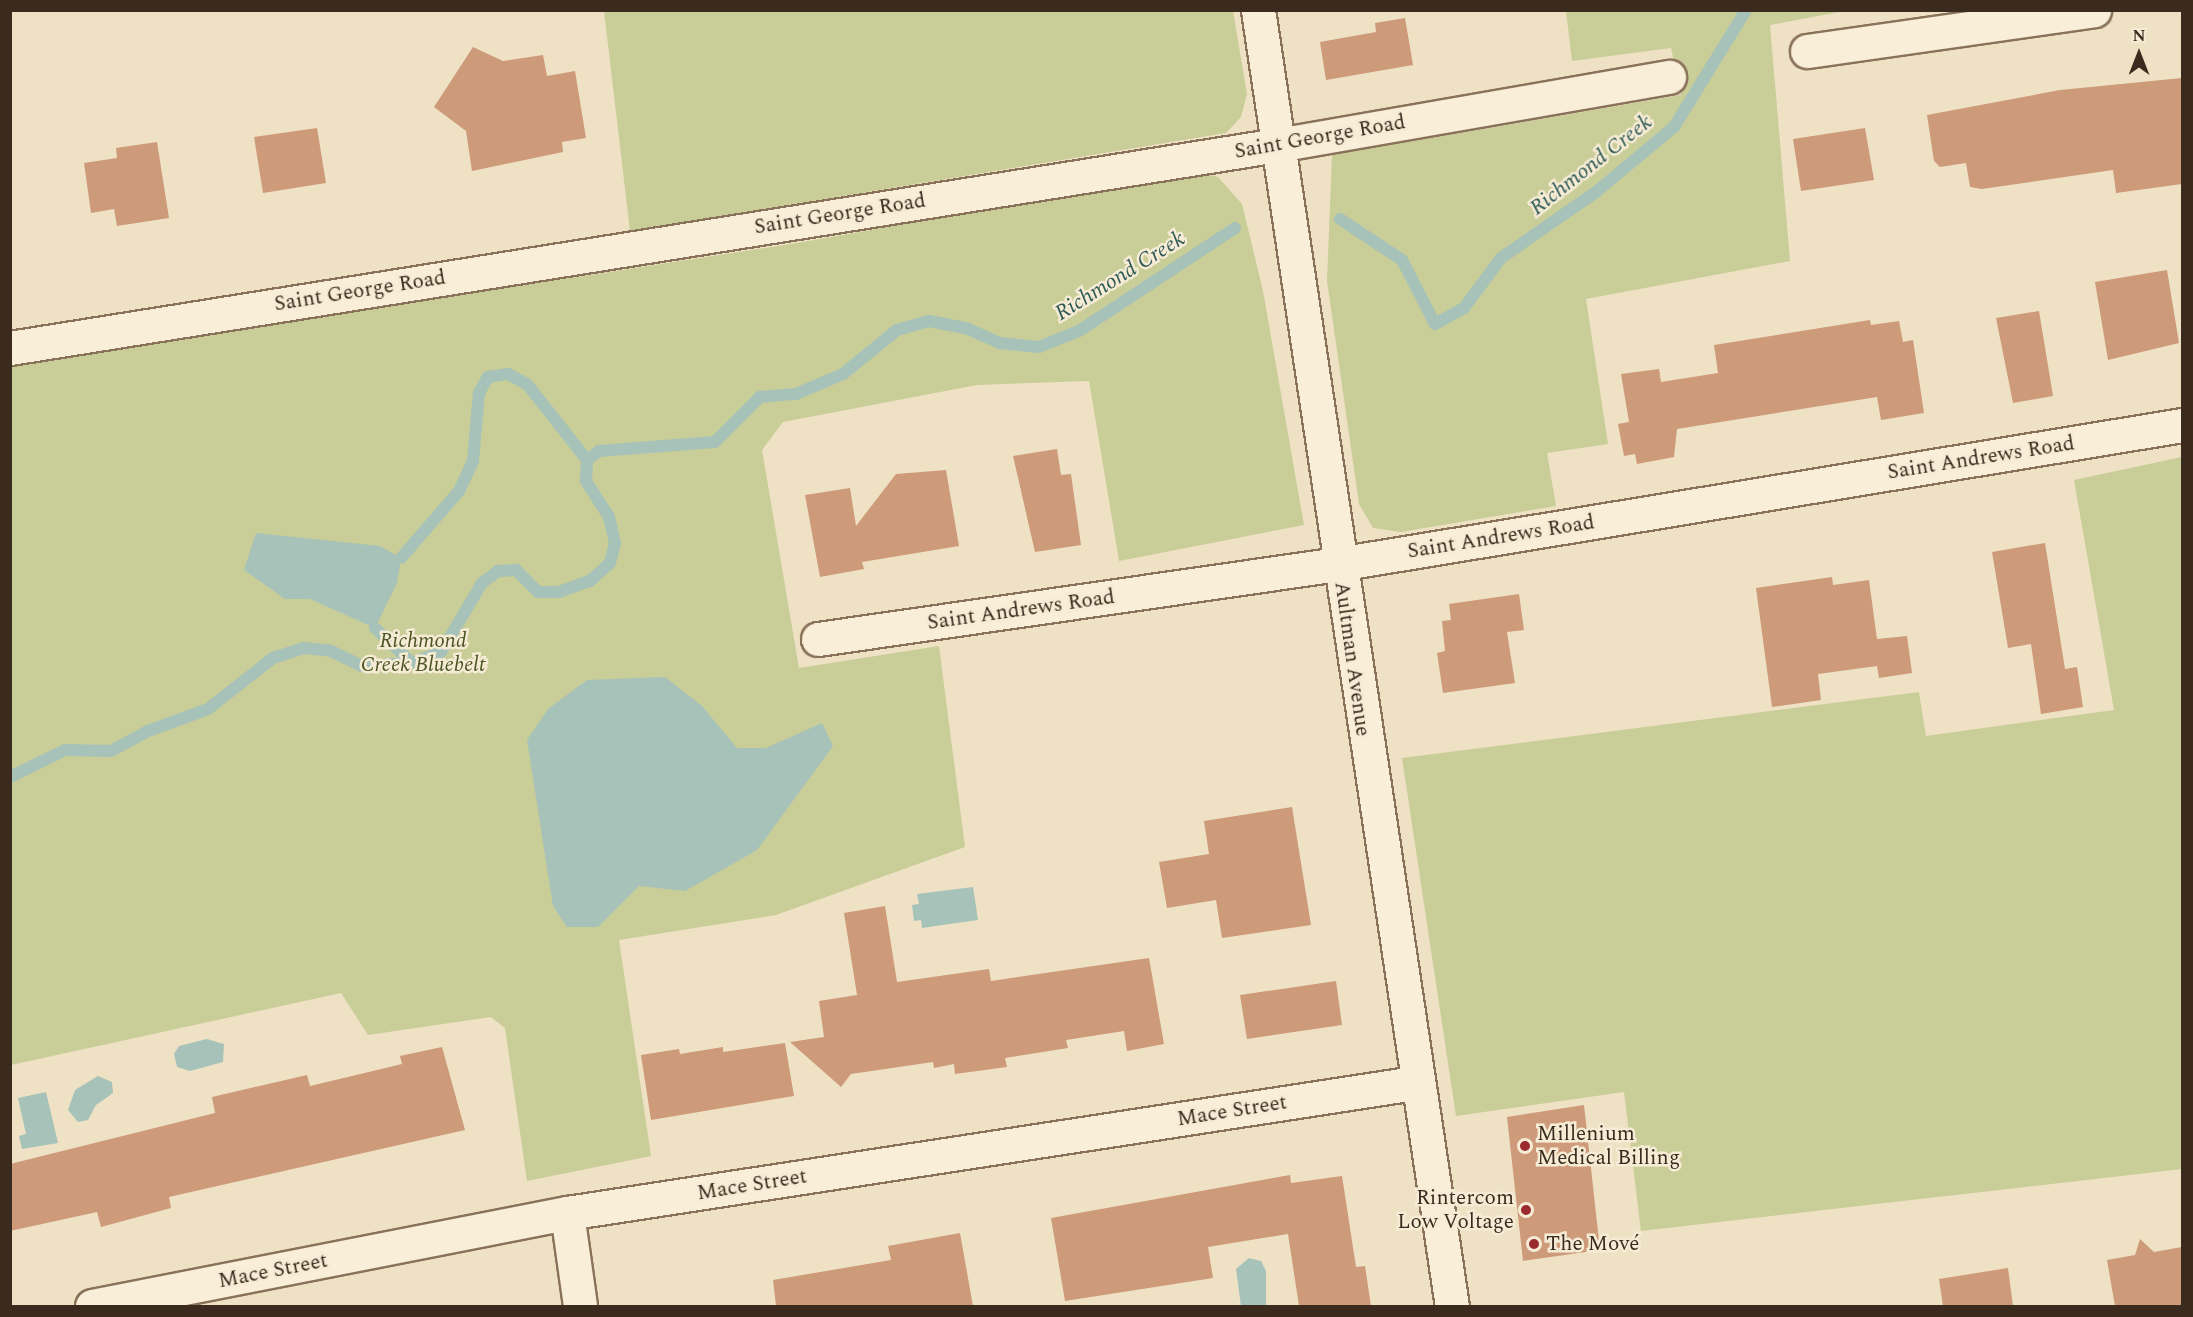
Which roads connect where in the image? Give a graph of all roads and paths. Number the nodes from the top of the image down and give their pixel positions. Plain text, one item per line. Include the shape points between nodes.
1 (1258, 10) edge
2 (2094, 10) edge
3 (1807, 51) dead end
4 (1669, 76) dead end
5 (1278, 145) junction
6 (10, 348) edge
7 (2182, 425) edge
8 (1338, 564) junction
9 (818, 639) dead end
10 (1415, 1083) junction
11 (567, 1213) junction
12 (92, 1306) edge
13 (580, 1306) edge
14 (1452, 1306) edge

1 - 5 street, Aultman Avenue
2 - 3 street
4 - 5 street, Saint George Road
5 - 6 street, Saint George Road
5 - 8 street, Aultman Avenue
7 - 8 street, Saint Andrews Road
8 - 9 street, Saint Andrews Road
8 - 10 street, Aultman Avenue
10 - 11 street, Mace Street
10 - 14 street, Aultman Avenue
11 - 12 street, Mace Street
11 - 13 street

